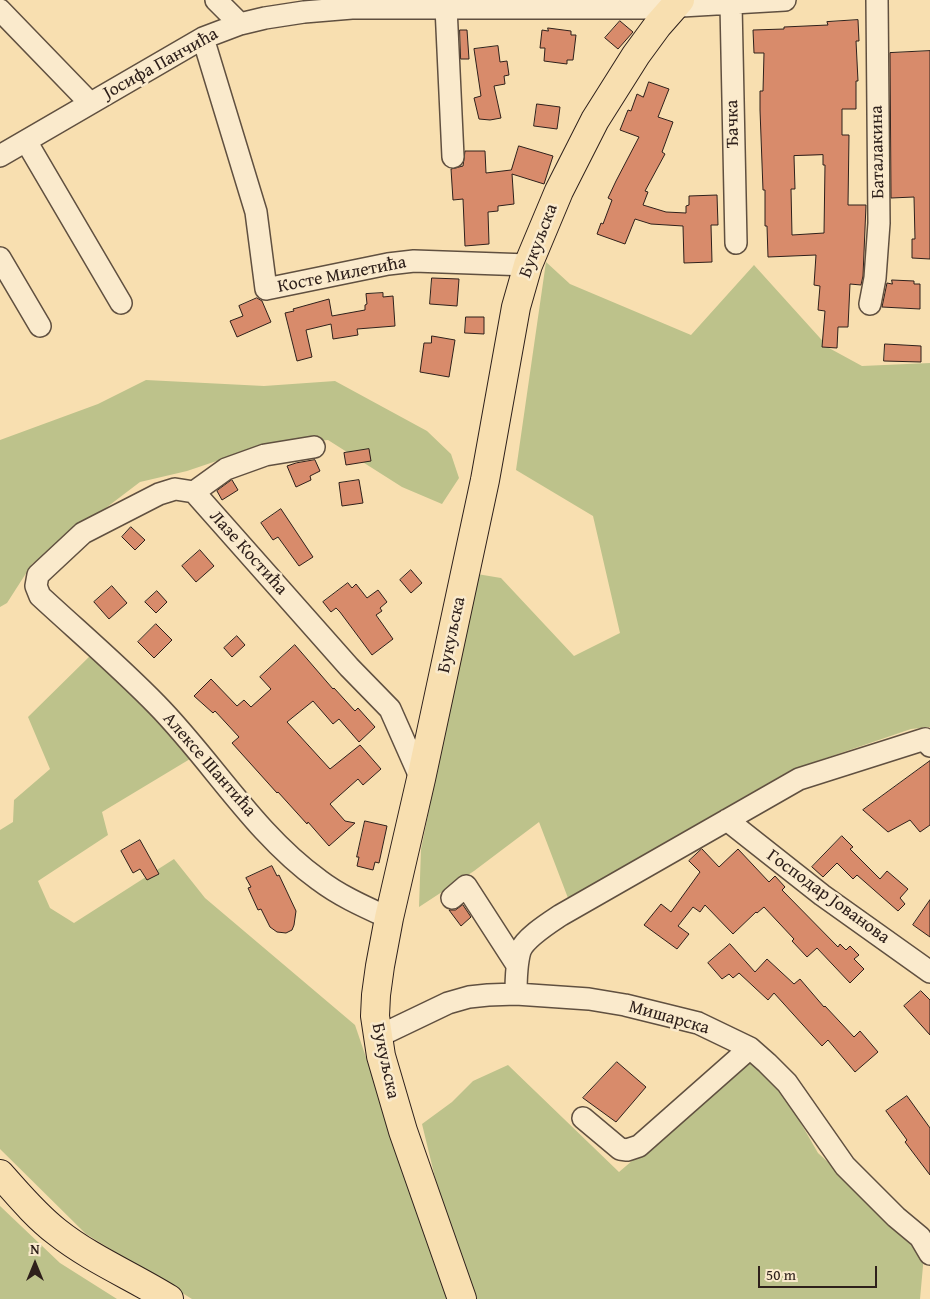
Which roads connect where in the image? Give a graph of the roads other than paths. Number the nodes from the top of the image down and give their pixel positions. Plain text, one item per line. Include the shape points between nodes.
1 (216, 0) edge
2 (785, 0) edge
3 (877, 0) edge
4 (677, 4) edge
5 (731, 4) junction
6 (506, 5) edge
7 (446, 7) junction
8 (0, 10) edge
9 (240, 24) junction
10 (203, 38) junction
11 (90, 103) junction
12 (26, 141) junction
13 (0, 156) edge
14 (453, 157) dead end
15 (736, 243) dead end
16 (0, 258) edge
17 (528, 265) junction
18 (121, 303) dead end
19 (870, 304) dead end
20 (40, 326) dead end
21 (314, 447) dead end
22 (194, 492) junction
23 (927, 742) edge
24 (421, 779) junction
25 (727, 820) junction
26 (452, 898) dead end
27 (389, 918) junction
28 (517, 965) junction
29 (930, 972) edge
30 (516, 994) junction
31 (377, 1037) junction
32 (750, 1048) junction
33 (583, 1118) dead end
34 (0, 1174) edge
35 (930, 1254) edge
36 (169, 1299) edge
37 (462, 1299) edge

1 - 9 street
2 - 5 street, Јосифа Панчића
3 - 19 street, Баталакина via 879,223 876,278
4 - 5 street, Јосифа Панчића
4 - 6 street, Јосифа Панчића
4 - 17 main road, Букуљска via 636,55 595,120 559,191
5 - 15 street, Ђачка
6 - 7 street, Јосифа Панчића
7 - 9 street, Јосифа Панчића via 352,8 304,12
7 - 14 street
8 - 11 street
9 - 10 street, Јосифа Панчића
10 - 11 street, Јосифа Панчића
10 - 17 street, Косте Милетића via 256,212 266,289 414,261
11 - 12 street, Јосифа Панчића
12 - 13 street, Јосифа Панчића
12 - 18 street
16 - 20 street
17 - 24 main road, Букуљска via 516,307 485,480
21 - 22 street via 265,455 226,469
22 - 24 street, Лазе Костића via 390,709
22 - 27 street, Алексе Шантића via 175,490 159,494 83,533 38,575 36,586 40,596 157,705 261,827 298,863 330,888
23 - 25 street via 800,779
24 - 27 main road, Букуљска
25 - 28 street via 561,915 521,949
25 - 29 street, Господар Јованова via 822,895
26 - 28 street via 466,886
27 - 31 main road, Букуљска via 376,995
28 - 30 street
30 - 31 street, Мишарска via 469,997
30 - 32 street, Мишарска via 625,1005 698,1023
31 - 37 main road, Букуљска via 391,1092
32 - 33 street via 639,1146 620,1149
32 - 35 street, Мишарска via 787,1083 845,1166 920,1237
34 - 36 main road via 62,1236

